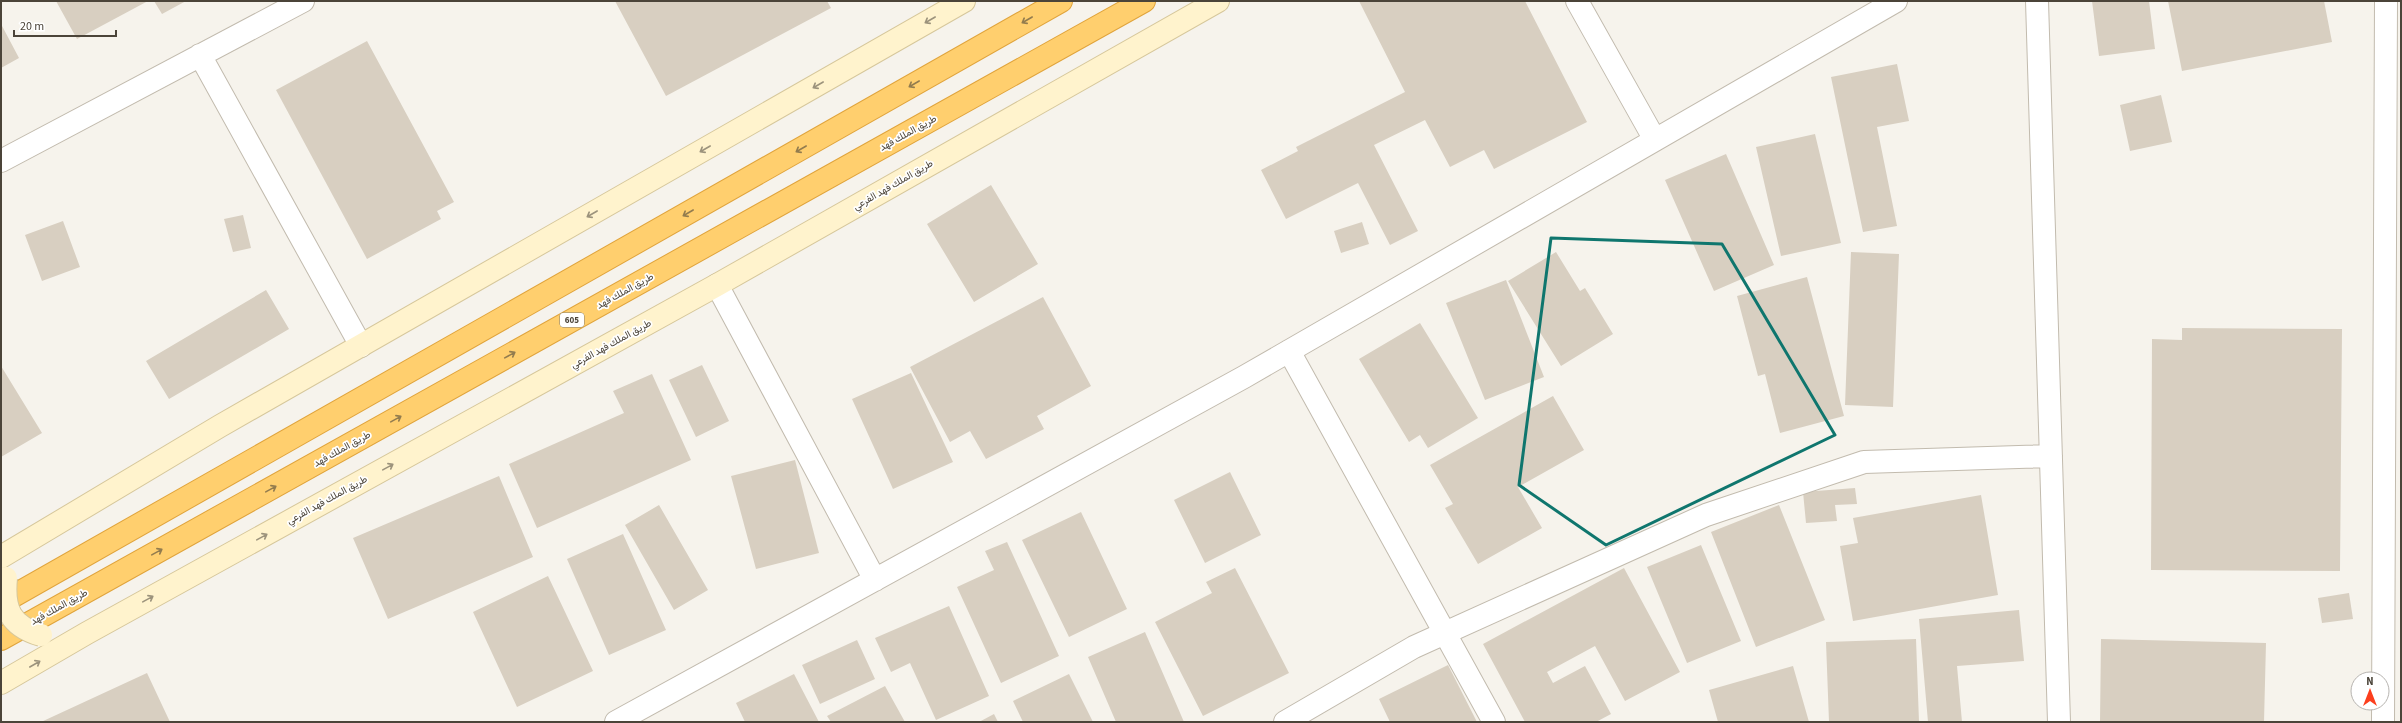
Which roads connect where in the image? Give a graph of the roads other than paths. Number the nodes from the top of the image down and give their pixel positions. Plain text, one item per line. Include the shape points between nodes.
1 (303, 1) edge
2 (964, 1) edge
3 (1061, 1) edge
4 (1144, 1) edge
5 (1218, 1) edge
6 (1577, 1) edge
7 (1896, 1) edge
8 (2037, 1) edge
9 (2386, 1) edge
10 (200, 56) junction
11 (1655, 140) junction
12 (1, 161) edge
13 (2393, 211) edge
14 (717, 285) junction
15 (361, 346) junction
16 (1289, 351) junction
17 (2051, 456) junction
18 (3, 568) edge
19 (876, 580) junction
20 (1, 603) edge
21 (88, 633) junction
22 (1446, 633) junction
23 (1, 639) edge
24 (1, 683) edge
25 (616, 722) edge
26 (1285, 722) edge
27 (1494, 722) edge
28 (2059, 722) edge
29 (2383, 722) edge

1 - 10 street
2 -> 15 main road
3 -> 20 highway
23 -> 4 highway, طريق الملك فهد / 605
5 - 14 main road, طريق الملك فهد الفرعي
6 - 11 street
7 - 11 street
8 - 17 street
9 - 13 street
10 - 12 street
10 - 15 street
11 - 16 street
13 - 29 street
14 - 19 street
21 -> 14 main road, طريق الملك فهد الفرعي
15 - 18 main road via 220,426 29,540 13,562
16 - 19 street
16 - 22 street
17 - 22 street via 1864,462 1706,515
17 - 28 street
18 - 21 main road, bridge via 7,607 14,621 27,631 41,635 63,636
19 - 25 street
24 -> 21 main road, طريق الملك فهد الفرعي
22 - 26 street via 1414,647
22 - 27 street

